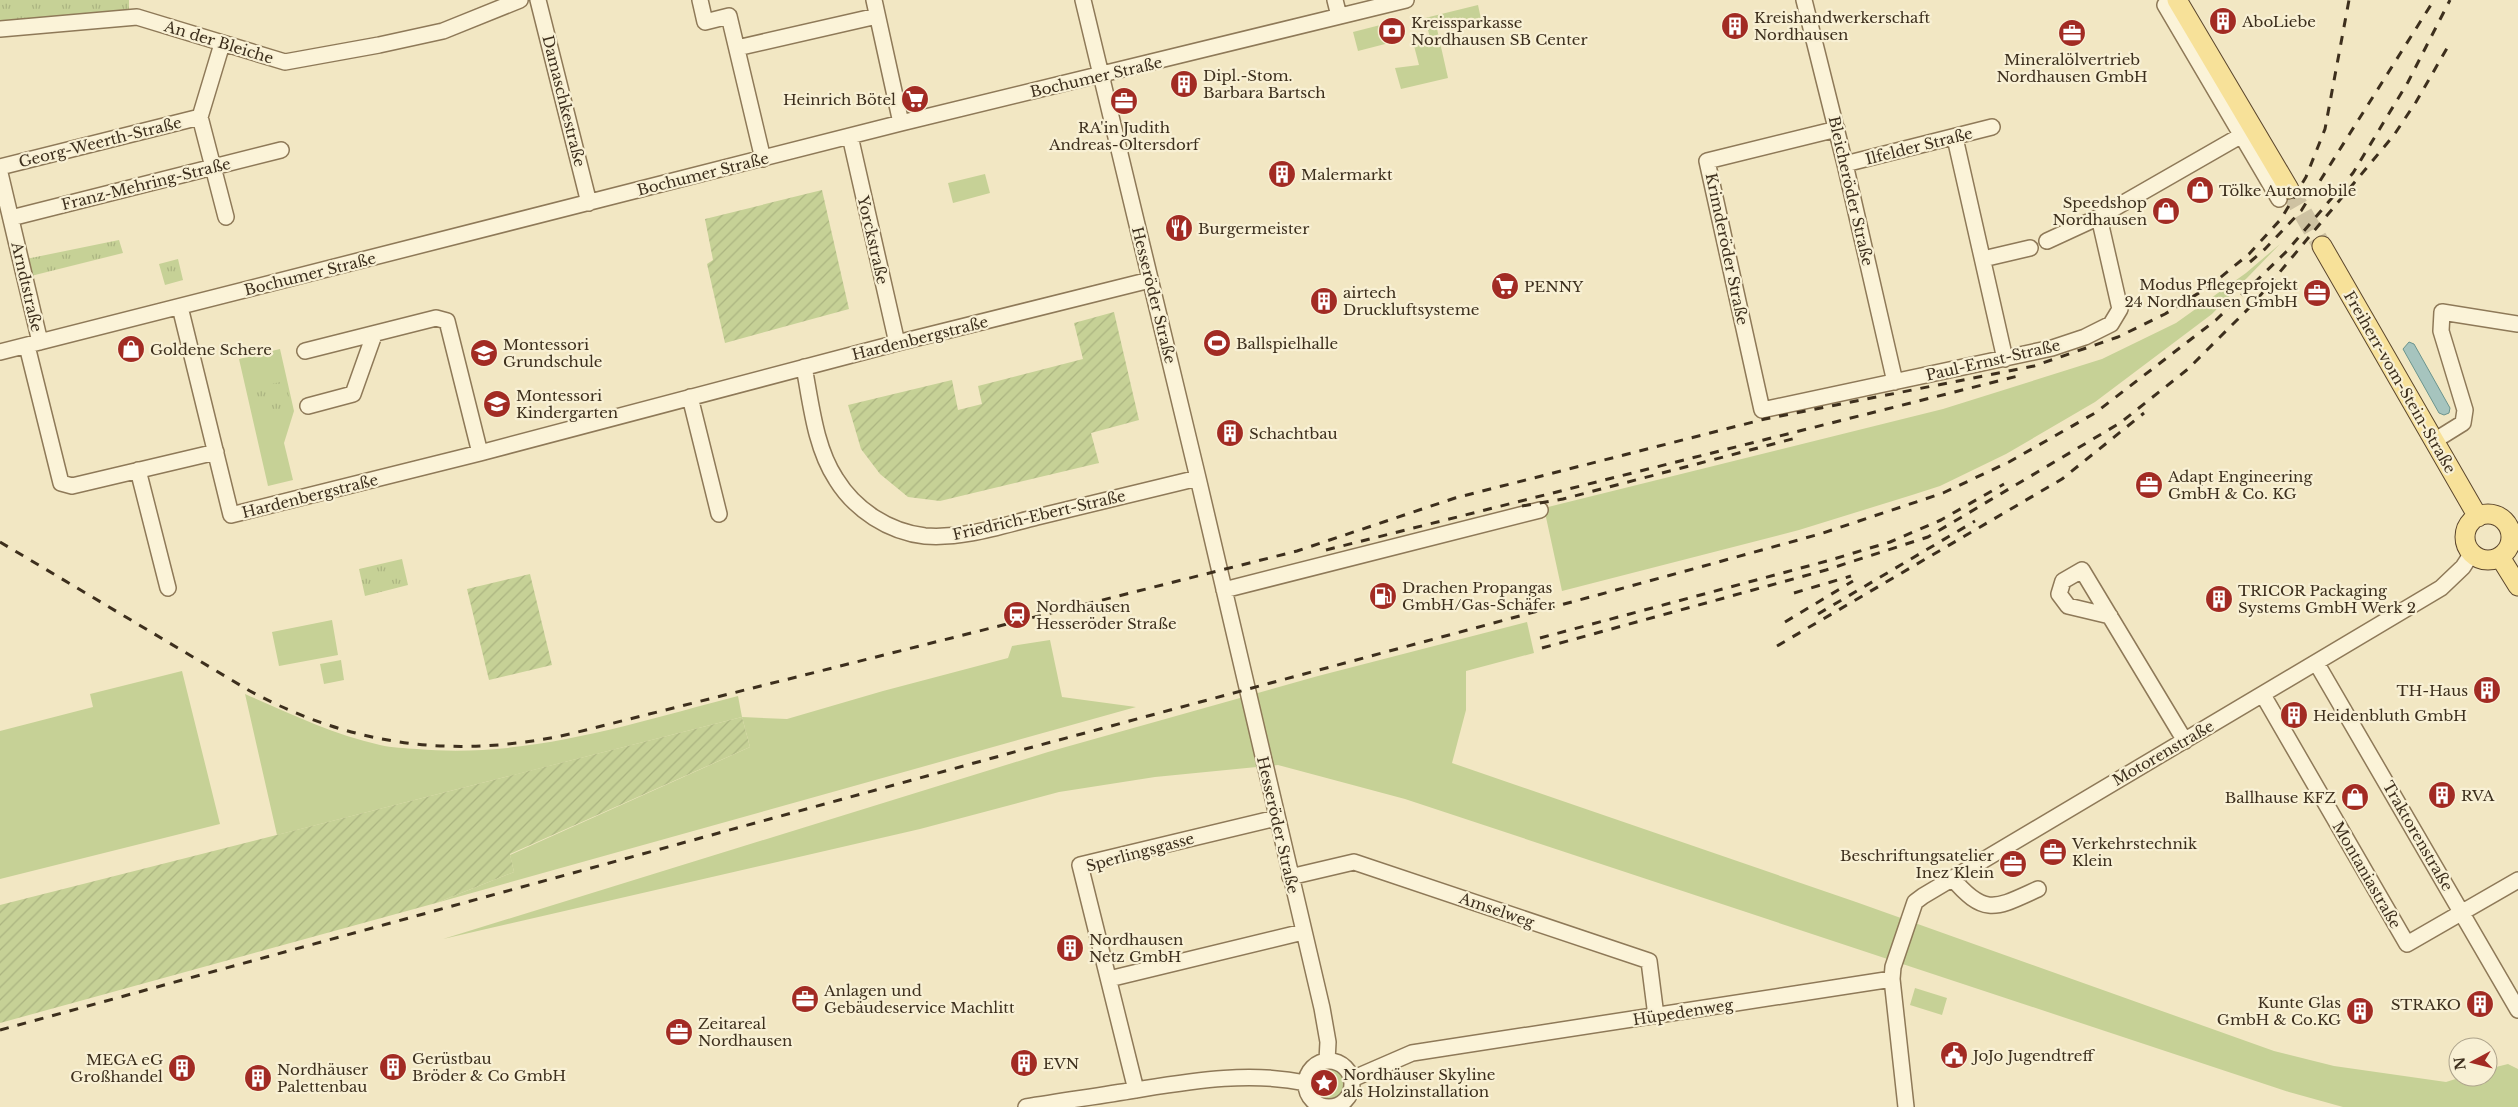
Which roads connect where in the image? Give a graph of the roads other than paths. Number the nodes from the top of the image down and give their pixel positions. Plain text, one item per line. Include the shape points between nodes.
1 (520, 0) edge
2 (538, 0) edge
3 (700, 0) edge
4 (874, 0) edge
5 (1083, 0) edge
6 (1335, 0) edge
7 (1406, 0) edge
8 (1804, 0) edge
9 (2176, 0) edge
10 (878, 16) junction
11 (1339, 16) junction
12 (0, 29) edge
13 (222, 44) junction
14 (737, 48) junction
15 (1100, 76) junction
16 (200, 117) junction
17 (901, 123) junction
18 (1992, 127) dead end
19 (1837, 129) junction
20 (2242, 135) junction
21 (850, 136) junction
22 (1955, 138) junction
23 (281, 150) dead end
24 (763, 159) junction
25 (1845, 164) junction
26 (0, 167) edge
27 (213, 167) junction
28 (0, 173) edge
29 (2284, 194) joint
30 (589, 203) junction
31 (226, 217) dead end
32 (2099, 217) junction
33 (11, 218) junction
34 (2047, 242) dead end
35 (2322, 246) tunnel mouth
36 (2030, 248) dead end
37 (1983, 259) junction
38 (1150, 280) junction
39 (180, 307) junction
40 (2518, 324) edge
41 (374, 335) junction
42 (897, 343) junction
43 (33, 344) junction
44 (305, 351) dead end
45 (0, 352) edge
46 (2005, 359) junction
47 (804, 367) junction
48 (1895, 382) junction
49 (690, 397) junction
50 (308, 406) dead end
51 (1762, 410) joint
52 (2434, 440) junction
53 (216, 452) junction
54 (480, 453) junction
55 (138, 470) junction
56 (1198, 478) junction
57 (1540, 510) dead end
58 (719, 514) dead end
59 (2478, 517) junction
60 (2472, 553) junction
61 (2500, 557) junction
62 (2518, 586) edge
63 (168, 588) dead end
64 (1224, 590) junction
65 (2110, 616) dead end
66 (2317, 664) junction
67 (2263, 695) junction
68 (2185, 741) junction
69 (1276, 818) junction
70 (1290, 877) junction
71 (1952, 878) junction
72 (2518, 880) edge
73 (2038, 889) dead end
74 (2462, 912) junction
75 (1303, 932) junction
76 (1109, 979) junction
77 (1892, 979) junction
78 (2518, 1010) edge
79 (1656, 1016) junction
80 (1327, 1061) junction
81 (1352, 1079) junction
82 (1306, 1083) junction
83 (1136, 1090) junction
84 (1026, 1107) edge
85 (1336, 1107) edge
86 (1906, 1107) edge

1 - 13 street, An der Bleiche via 443,31 285,62
2 - 30 street, Damaschkestraße
3 - 14 street via 706,22 730,16
4 - 10 street
5 - 15 street, Hesseröder Straße
6 - 11 street
7 - 11 street, Bochumer Straße
8 - 19 street, Bleicheröder Straße
9 - 20 street via 2165,5
9 - 29 main road
10 - 14 street
10 - 17 street
11 - 15 street, Bochumer Straße
12 - 13 street, An der Bleiche via 137,17
13 - 16 street
14 - 24 street
15 - 17 street, Bochumer Straße
15 - 38 street, Hesseröder Straße
16 - 26 street, Georg-Weerth-Straße
16 - 27 street
17 - 21 street, Bochumer Straße
18 - 22 street, Ilfelder Straße
19 - 25 street, Bleicheröder Straße
19 - 51 street, Krimderöder Straße via 1708,160
20 - 29 street
20 - 32 street
21 - 24 street, Bochumer Straße
21 - 42 street, Yorckstraße
22 - 25 street, Ilfelder Straße
22 - 37 street
23 - 27 street, Franz-Mehring-Straße
24 - 30 street, Bochumer Straße
25 - 48 street, Bleicheröder Straße
27 - 31 street
27 - 33 street, Franz-Mehring-Straße
28 - 33 street, Arndtstraße
30 - 39 street, Bochumer Straße
32 - 34 street
32 - 46 street, Paul-Ernst-Straße via 2120,309 2111,324 2052,348
33 - 43 street, Arndtstraße
35 - 52 main road, Freiherr-vom-Stein-Straße
36 - 37 street
37 - 46 street
38 - 42 street, Hardenbergstraße
38 - 56 street, Hesseröder Straße
39 - 43 street, Bochumer Straße
39 - 53 street, Hardenbergstraße
40 - 52 street via 2442,312 2441,331 2465,410 2462,423
41 - 44 street
41 - 50 street via 353,394
41 - 54 street via 436,318 447,321
42 - 47 street, Hardenbergstraße
43 - 45 street, Bochumer Straße
43 - 55 street, Arndtstraße via 40,399 61,484 72,486
46 - 48 street, Paul-Ernst-Straße
47 - 49 street, Hardenbergstraße
47 - 56 street, Friedrich-Ebert-Straße via 820,441 835,478 863,510 884,524 904,531 925,536 970,533
48 - 51 street, Paul-Ernst-Straße
49 - 54 street, Hardenbergstraße
49 - 58 street
52 - 59 main road, Freiherr-vom-Stein-Straße
53 - 54 street, Hardenbergstraße via 231,515
53 - 55 street
55 - 63 street
56 - 64 street, Hesseröder Straße
57 - 64 street
59 - 60 main road via 2466,534
59 - 61 main road via 2493,515 2506,523 2510,545
60 - 61 main road via 2485,560
60 - 66 street, Motorenstraße via 2460,571 2441,588
61 - 62 main road
64 - 69 street, Hesseröder Straße
65 - 68 street
66 - 67 street, Motorenstraße
66 - 74 street, Traktorenstraße
67 - 68 street, Motorenstraße
67 - 74 street, Montaniastraße via 2407,944
68 - 71 street, Motorenstraße
69 - 70 street, Hesseröder Straße
69 - 76 street, Sperlingsgasse via 1080,865
70 - 75 street, Hesseröder Straße
70 - 79 street, Amselweg via 1354,862 1649,961
71 - 73 street via 1969,898 1986,906 2010,902
71 - 77 street, Motorenstraße via 1915,902
72 - 74 street, Montaniastraße
74 - 78 street, Traktorenstraße
75 - 76 street
75 - 80 street, Hesseröder Straße via 1328,1042
76 - 83 street, Sperlingsgasse
77 - 79 street, Hüpedenweg
77 - 86 street
79 - 81 street, Hüpedenweg via 1412,1053
80 - 81 street via 1346,1068
80 - 82 street via 1312,1069
81 - 85 street via 1349,1096
82 - 83 street via 1286,1079 1196,1080
82 - 85 street via 1313,1101 1322,1106
83 - 84 street

